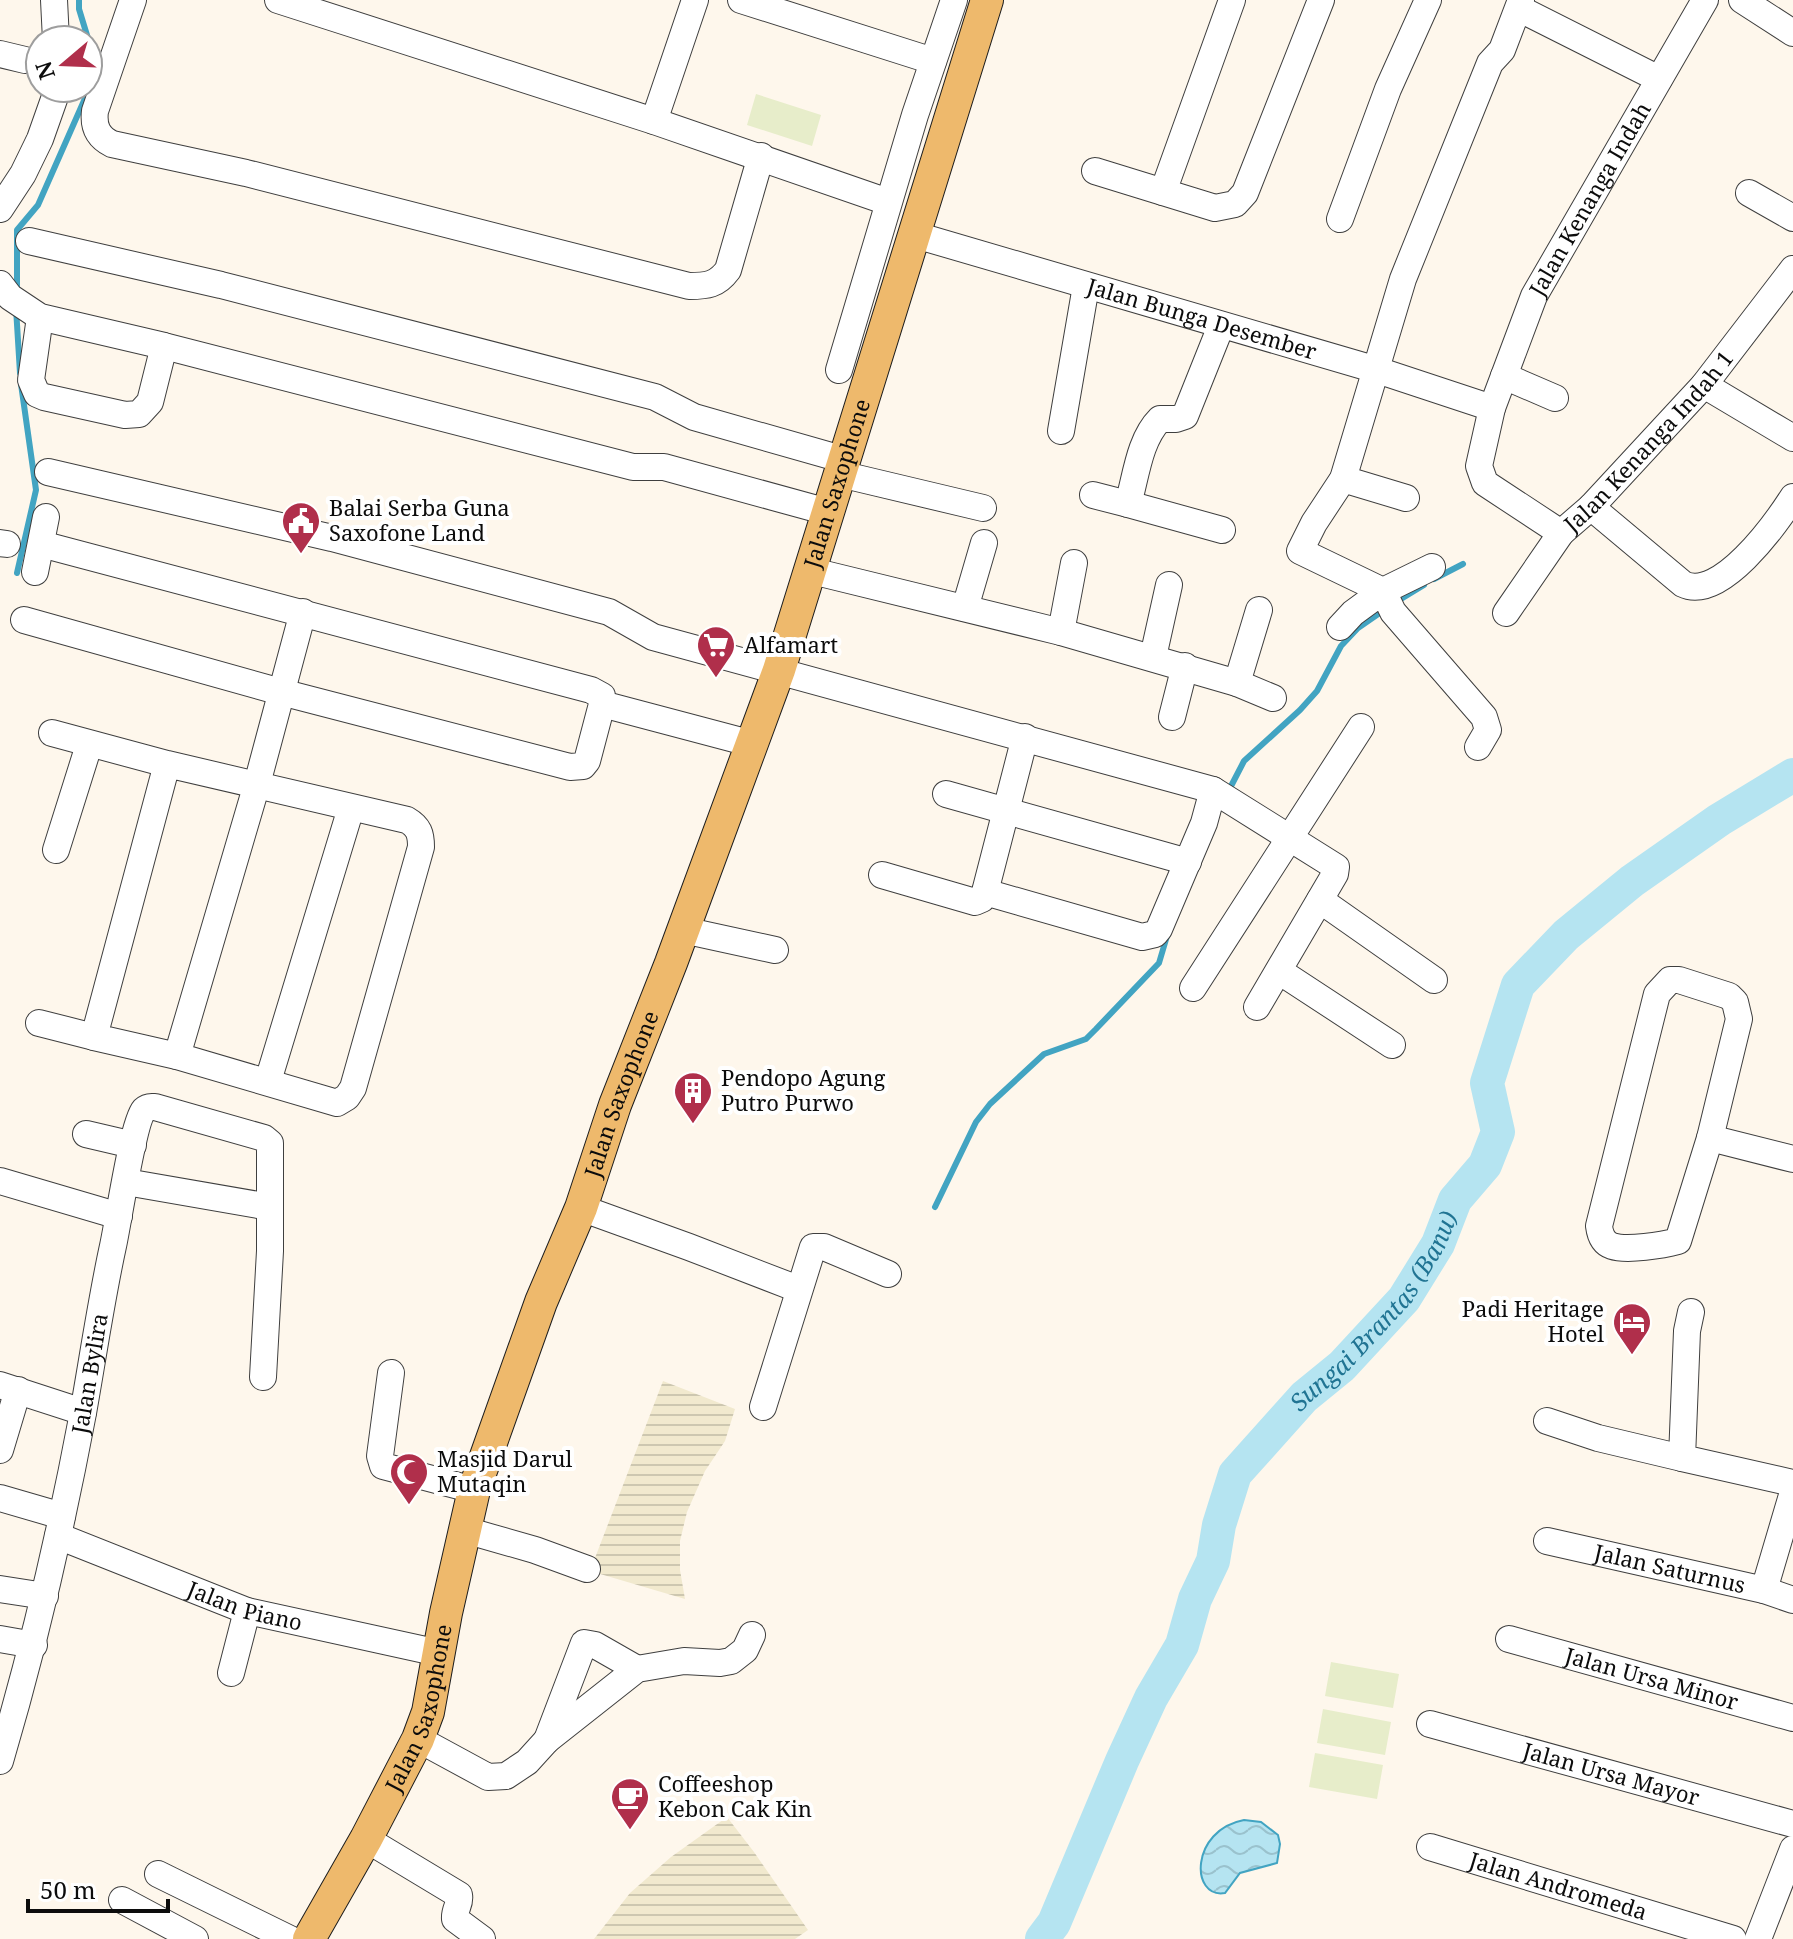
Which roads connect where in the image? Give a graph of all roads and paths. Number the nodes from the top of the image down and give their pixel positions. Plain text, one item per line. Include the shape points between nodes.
1 (54, 0) edge
2 (133, 0) edge
3 (278, 0) edge
4 (695, 0) edge
5 (954, 0) edge
6 (987, 0) edge
7 (1232, 0) edge
8 (1321, 0) edge
9 (1428, 0) edge
10 (1705, 0) edge
11 (1742, 0) edge
12 (754, 2) edge
13 (1520, 4) edge
14 (55, 24) edge
15 (1793, 33) edge
16 (933, 61) junction
17 (1659, 79) junction
18 (52, 104) edge
19 (654, 121) junction
20 (912, 124) junction
21 (944, 136) junction
22 (761, 156) junction
23 (1095, 171) dead end
24 (1163, 192) junction
25 (1749, 193) dead end
26 (888, 202) junction
27 (0, 209) edge
28 (1793, 218) edge
29 (1340, 219) dead end
30 (912, 234) junction
31 (29, 241) dead end
32 (1793, 269) edge
33 (1086, 286) junction
34 (20, 302) edge
35 (1221, 326) junction
36 (164, 346) junction
37 (839, 370) dead end
38 (1377, 370) junction
39 (1504, 376) junction
40 (1704, 385) junction
41 (1555, 398) dead end
42 (1492, 408) junction
43 (1061, 431) dead end
44 (1793, 438) edge
45 (843, 467) junction
46 (48, 472) dead end
47 (1343, 479) junction
48 (1093, 495) dead end
49 (1793, 497) edge
50 (1406, 498) dead end
51 (1128, 504) junction
52 (1591, 507) junction
53 (983, 508) dead end
54 (828, 512) junction
55 (46, 517) dead end
56 (1222, 530) dead end
57 (1561, 533) junction
58 (984, 543) dead end
59 (41, 544) junction
60 (1074, 563) dead end
61 (1432, 567) dead end
62 (808, 570) junction
63 (35, 572) dead end
64 (1169, 585) dead end
65 (1387, 600) junction
66 (965, 608) junction
67 (1259, 610) dead end
68 (303, 612) junction
69 (1506, 613) dead end
70 (24, 620) dead end
71 (1340, 627) dead end
72 (1061, 632) junction
73 (1153, 657) junction
74 (1185, 666) junction
75 (779, 670) junction
76 (1237, 683) junction
77 (281, 692) junction
78 (1273, 698) dead end
79 (602, 704) junction
80 (1172, 717) dead end
81 (1361, 727) dead end
82 (52, 733) dead end
83 (1025, 737) junction
84 (753, 744) junction
85 (89, 745) junction
86 (1478, 747) dead end
87 (167, 764) junction
88 (257, 784) junction
89 (946, 794) dead end
90 (1222, 796) junction
91 (351, 808) junction
92 (1005, 810) junction
93 (1289, 836) junction
94 (56, 850) dead end
95 (1188, 862) junction
96 (882, 875) dead end
97 (985, 892) junction
98 (1320, 900) junction
99 (683, 930) junction
100 (775, 950) dead end
101 (1279, 971) junction
102 (1434, 980) dead end
103 (1193, 988) dead end
104 (1257, 1007) dead end
105 (39, 1023) dead end
106 (94, 1037) junction
107 (1392, 1045) dead end
108 (177, 1056) junction
109 (268, 1081) junction
110 (86, 1134) dead end
111 (1710, 1138) junction
112 (133, 1145) junction
113 (1793, 1159) edge
114 (0, 1181) edge
115 (126, 1182) junction
116 (270, 1207) junction
117 (581, 1208) junction
118 (119, 1216) junction
119 (888, 1274) dead end
120 (798, 1289) junction
121 (1691, 1312) dead end
122 (391, 1373) dead end
123 (263, 1377) dead end
124 (9, 1388) edge
125 (763, 1407) dead end
126 (83, 1412) junction
127 (1547, 1421) dead end
128 (0, 1450) edge
129 (1682, 1458) junction
130 (1793, 1483) edge
131 (474, 1490) junction
132 (1793, 1492) edge
133 (0, 1498) edge
134 (60, 1526) junction
135 (465, 1530) junction
136 (1547, 1541) dead end
137 (587, 1569) dead end
138 (0, 1589) edge
139 (1764, 1590) junction
140 (45, 1596) junction
141 (1793, 1600) edge
142 (247, 1611) junction
143 (752, 1635) dead end
144 (0, 1639) edge
145 (1509, 1639) dead end
146 (34, 1645) junction
147 (439, 1653) junction
148 (637, 1669) junction
149 (231, 1673) dead end
150 (1793, 1718) edge
151 (1430, 1724) dead end
152 (418, 1739) junction
153 (547, 1740) junction
154 (0, 1761) edge
155 (1793, 1824) edge
156 (366, 1839) junction
157 (1430, 1847) dead end
158 (1793, 1849) edge
159 (158, 1874) dead end
160 (122, 1900) dead end
161 (306, 1938) edge
162 (195, 1939) edge
163 (482, 1939) edge
164 (1733, 1939) edge
165 (1758, 1939) edge

1 - 14 street
2 - 22 street via 95,111 95,127 112,144 689,286 709,286 728,270
3 - 19 street
4 - 19 street
5 - 16 street
6 - 21 main road, Jalan Saxophone
7 - 24 street
8 - 24 street via 1242,199 1215,208
9 - 29 street
10 - 17 street, Jalan Kenanga Indah
11 - 15 street
12 - 16 street
13 - 17 street
13 - 38 street via 1502,50 1490,63 1403,279
16 - 20 street
17 - 39 street, Jalan Kenanga Indah via 1534,296
18 - 27 street via 23,174
19 - 22 street
20 - 21 street
20 - 26 street
21 - 30 main road, Jalan Saxophone
22 - 26 street
23 - 24 street
25 - 28 street
26 - 37 street
30 - 33 street, Jalan Bunga Desember
30 - 45 main road, Jalan Saxophone
31 - 45 street via 655,397 694,417
32 - 40 street, Jalan Kenanga Indah 1
33 - 35 street, Jalan Bunga Desember
33 - 43 street
34 - 36 street
34 - 36 street via 31,380 44,397 139,414 150,402
35 - 38 street, Jalan Bunga Desember
35 - 51 street via 1185,416 1160,419 1151,432
36 - 54 street
38 - 42 street, Jalan Bunga Desember
38 - 47 street
39 - 41 street
39 - 42 street, Jalan Kenanga Indah
40 - 44 street
40 - 52 street, Jalan Kenanga Indah 1
42 - 57 street, Jalan Kenanga Indah via 1480,473 1488,487
45 - 53 street
45 - 54 main road, Jalan Saxophone
46 - 75 street via 317,534 594,607 623,617 653,637
47 - 50 street
47 - 65 street via 1292,558
48 - 51 street
49 - 52 street via 1745,556 1720,580 1700,588 1683,584
51 - 56 street
52 - 57 street, Jalan Kenanga Indah 1
54 - 62 main road, Jalan Saxophone
55 - 59 street
57 - 69 street, Jalan Kenanga Indah 1
58 - 66 street
59 - 63 street
59 - 68 street
60 - 72 street
61 - 65 street
62 - 66 street
62 - 75 main road, Jalan Saxophone
64 - 73 street
65 - 71 street via 1353,613
65 - 86 street via 1484,717 1488,730
66 - 72 street
67 - 76 street
68 - 77 street
68 - 79 street via 591,690 602,696
70 - 77 street
72 - 73 street
73 - 74 street
74 - 76 street
74 - 80 street
75 - 83 street
75 - 84 main road, Jalan Saxophone
76 - 78 street
77 - 79 street via 577,768 587,761
77 - 88 street
79 - 84 street
81 - 93 street
82 - 85 street
83 - 90 street
83 - 92 street
84 - 99 main road, Jalan Saxophone
85 - 87 street
85 - 94 street
87 - 88 street
87 - 106 street
88 - 91 street
88 - 108 street
89 - 92 street
90 - 93 street
90 - 95 street
91 - 109 street
91 - 109 street via 407,820 421,834 353,1088 337,1103
92 - 95 street
92 - 97 street
93 - 98 street via 1336,867
93 - 103 street
95 - 97 street via 1159,929 1150,936
96 - 97 street via 975,902
98 - 101 street
98 - 102 street
99 - 100 street
99 - 117 main road, Jalan Saxophone
101 - 104 street
101 - 107 street
105 - 106 street
106 - 108 street
108 - 109 street
110 - 112 street
111 - 111 street via 1678,1241 1614,1247 1605,1242 1599,1226 1635,1077 1657,994 1670,980 1729,996 1738,1009
111 - 113 street
112 - 115 street, Jalan Bylira
112 - 116 street, Jalan Bylira via 142,1112 151,1106 268,1140
114 - 118 street
115 - 116 street
115 - 118 street, Jalan Bylira
116 - 123 street
117 - 120 street
117 - 131 main road, Jalan Saxophone via 541,1302
118 - 126 street, Jalan Bylira
119 - 120 street via 813,1247
120 - 125 street
121 - 129 street
122 - 131 street via 383,1466
124 - 126 street
124 - 128 street
126 - 134 street, Jalan Bylira
127 - 129 street
129 - 130 street
131 - 135 main road, Jalan Saxophone
132 - 139 street
133 - 134 street, Jalan Piano
134 - 140 street, Jalan Bylira
134 - 142 street, Jalan Piano
135 - 137 street
135 - 147 main road, Jalan Saxophone
136 - 139 street, Jalan Saturnus
138 - 140 street
139 - 141 street, Jalan Saturnus
140 - 146 street, Jalan Bylira
142 - 147 street, Jalan Piano
142 - 149 street
143 - 148 street via 731,1661
144 - 146 street
145 - 150 street, Jalan Ursa Minor
146 - 154 street, Jalan Bylira
147 - 152 main road, Jalan Saxophone
148 - 153 street
148 - 153 street via 584,1643
151 - 155 street, Jalan Ursa Mayor
152 - 153 street via 488,1777 511,1774
152 - 156 main road, Jalan Saxophone
156 - 161 main road, Jalan Saxophone
156 - 163 street via 459,1895 455,1919
157 - 164 street, Jalan Andromeda
158 - 165 street
159 - 161 street
160 - 162 street

